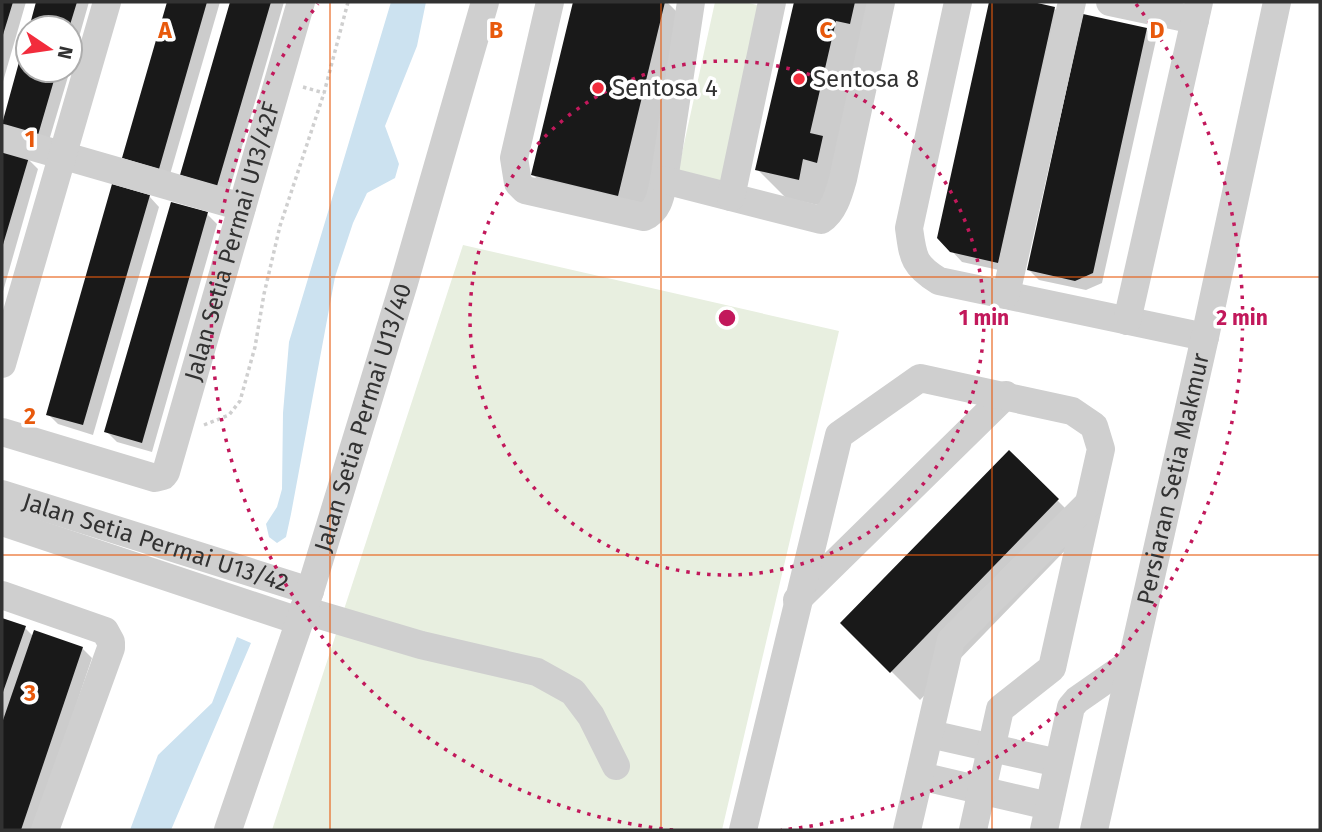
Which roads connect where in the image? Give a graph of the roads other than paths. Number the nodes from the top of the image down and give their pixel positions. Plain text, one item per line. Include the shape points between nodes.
1 (107, 2) edge
2 (301, 2) edge
3 (485, 2) edge
4 (550, 2) edge
5 (691, 2) edge
6 (772, 2) edge
7 (881, 2) edge
8 (958, 2) edge
9 (1072, 2) edge
10 (1110, 2) edge
11 (1278, 2) edge
12 (1197, 11) edge
13 (2, 138) edge
14 (62, 156) junction
15 (664, 180) junction
16 (731, 197) junction
17 (242, 207) junction
18 (1006, 294) junction
19 (1127, 321) junction
20 (1205, 337) junction
21 (2, 364) edge
22 (1006, 395) junction
23 (2, 432) edge
24 (2, 494) edge
25 (1088, 505) junction
26 (2, 522) edge
27 (114, 529) junction
28 (106, 556) junction
29 (2, 595) edge
30 (797, 600) junction
31 (304, 607) junction
32 (1130, 663) junction
33 (930, 734) junction
34 (991, 748) junction
35 (1058, 763) junction
36 (616, 766) dead end
37 (920, 776) junction
38 (981, 790) junction
39 (1046, 818) edge
40 (45, 830) edge
41 (228, 830) edge
42 (743, 830) edge
43 (907, 830) edge
44 (972, 830) edge
45 (1094, 830) edge

1 - 14 street
2 - 17 street, Jalan Setia Permai U13/42F
3 - 31 street, Jalan Setia Permai U13/40
4 - 15 street via 514,158 518,183 525,190 645,217 656,208
5 - 15 street
6 - 16 street
7 - 16 street via 843,179 826,216 821,220
8 - 18 street via 909,228 914,260 939,281
9 - 18 street
10 - 12 street
11 - 20 street, Persiaran Setia Makmur
12 - 19 street
13 - 14 street
14 - 17 street
14 - 21 street
15 - 16 street
17 - 23 street, Jalan Setia Permai U13/42F via 166,472 159,478
18 - 19 street
19 - 20 street
20 - 32 street, Persiaran Setia Makmur
22 - 25 street via 1072,411 1094,426 1101,449
22 - 30 street
22 - 30 street via 920,377 839,435
24 - 27 street, Jalan Setia Permai U13/42
25 - 33 street via 951,640
25 - 34 street via 1052,668 1000,709
26 - 28 street, Jalan Setia Permai U13/42
27 - 28 street
27 - 31 street, Jalan Setia Permai U13/42
28 - 31 street, Jalan Setia Permai U13/42
29 - 40 street via 105,631 111,642
30 - 42 street
31 - 36 street via 421,645 537,672 573,691
31 - 41 street, Jalan Setia Permai U13/40
32 - 35 street via 1071,707
32 - 45 street, Persiaran Setia Makmur
33 - 34 street
33 - 37 street
34 - 35 street
34 - 38 street
35 - 39 street
37 - 38 street
37 - 43 street
38 - 39 street
38 - 44 street

